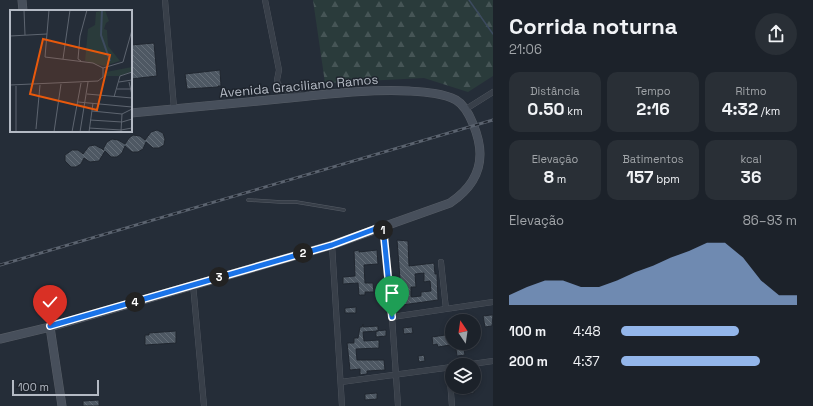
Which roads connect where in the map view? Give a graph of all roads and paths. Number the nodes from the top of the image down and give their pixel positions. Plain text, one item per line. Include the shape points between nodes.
1 (22, 0) edge
2 (165, 0) edge
3 (265, 0) edge
4 (23, 10) edge
5 (493, 92) edge
6 (306, 96) junction
7 (174, 108) junction
8 (466, 109) junction
9 (132, 113) edge
10 (248, 200) dead end
11 (344, 210) dead end
12 (383, 226) junction
13 (332, 245) junction
14 (441, 262) dead end
15 (193, 284) junction
16 (493, 302) edge
17 (446, 309) junction
18 (392, 317) junction
19 (50, 326) junction
20 (0, 339) edge
21 (493, 361) edge
22 (481, 363) edge
23 (445, 368) edge
24 (396, 374) junction
25 (341, 382) junction
26 (452, 394) edge
27 (62, 406) edge
28 (204, 406) edge
29 (342, 406) edge
30 (398, 406) edge
31 (452, 406) edge

1 - 4 street
2 - 7 street
3 - 6 street via 279,70 278,85
5 - 8 street
6 - 7 street, Avenida Graciliano Ramos
6 - 8 street, Avenida Graciliano Ramos via 385,90 421,92 456,100
7 - 9 street, Avenida Graciliano Ramos
8 - 12 street via 470,115 480,154 476,176 470,186 450,202
10 - 11 lane via 296,202
12 - 13 street
12 - 18 street
13 - 15 street
13 - 25 street
14 - 17 street
15 - 19 street
15 - 28 street
16 - 17 street
17 - 18 street
18 - 24 street
19 - 20 street
19 - 27 street
21 - 22 street
23 - 24 street
24 - 25 street
24 - 30 street
25 - 29 street
26 - 31 street

